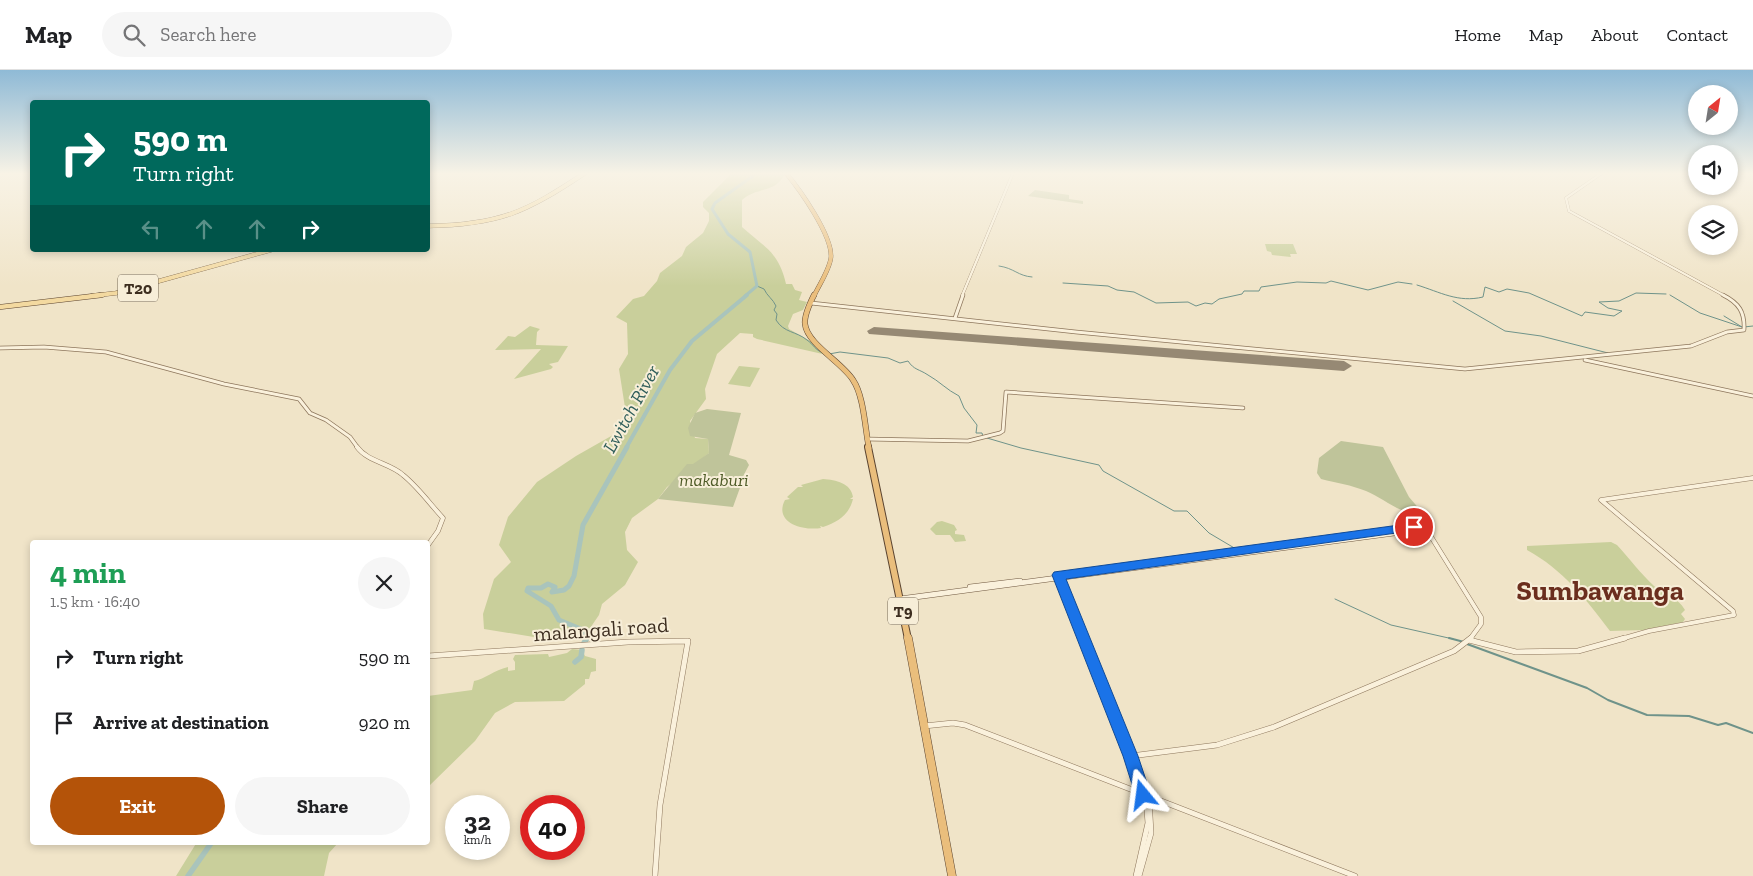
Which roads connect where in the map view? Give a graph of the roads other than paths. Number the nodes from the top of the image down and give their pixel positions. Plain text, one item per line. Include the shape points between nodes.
1 (522, 211) edge
2 (810, 211) edge
3 (997, 211) edge
4 (1569, 211) edge
5 (430, 226) edge
6 (264, 252) edge
7 (811, 303) junction
8 (0, 307) edge
9 (955, 318) junction
10 (0, 348) edge
11 (1580, 359) junction
12 (1753, 396) edge
13 (1243, 408) dead end
14 (866, 439) junction
15 (1753, 478) edge
16 (1422, 527) joint
17 (430, 542) edge
18 (1060, 577) junction
19 (900, 598) junction
20 (1467, 642) junction
21 (430, 656) edge
22 (924, 726) junction
23 (1132, 756) junction
24 (1147, 796) junction
25 (655, 876) edge
26 (952, 876) edge
27 (1136, 876) edge
28 (1139, 876) edge
29 (1355, 876) edge

1 - 5 main road via 466,224
2 - 7 highway, T9 via 830,244 830,262
3 - 9 street
4 - 11 street via 1622,242 1726,295 1745,317 1744,330 1727,332 1691,346
6 - 8 main road, T20 via 125,291
7 - 9 street
7 - 14 highway, T9 via 805,325 810,335 856,384
9 - 11 street via 1445,368 1471,369 1528,361
10 - 17 street via 106,352 224,384 298,399 310,414 326,420 350,437 362,454 404,475 434,506 444,518
11 - 12 street
13 - 14 street via 1006,392 1003,432 963,441
14 - 19 highway, T9
15 - 20 street via 1601,500 1734,615 1649,631 1578,652 1516,652
16 - 18 main road
16 - 20 street via 1481,617 1481,624
18 - 19 main road
18 - 23 street
19 - 22 highway, T9
20 - 23 street via 1436,659 1232,742
21 - 25 street, malangali road via 688,641 660,805
22 - 24 street via 966,725
22 - 26 highway, T9
23 - 24 street
24 - 27 street via 1148,824
24 - 28 street via 1151,833
24 - 29 street

